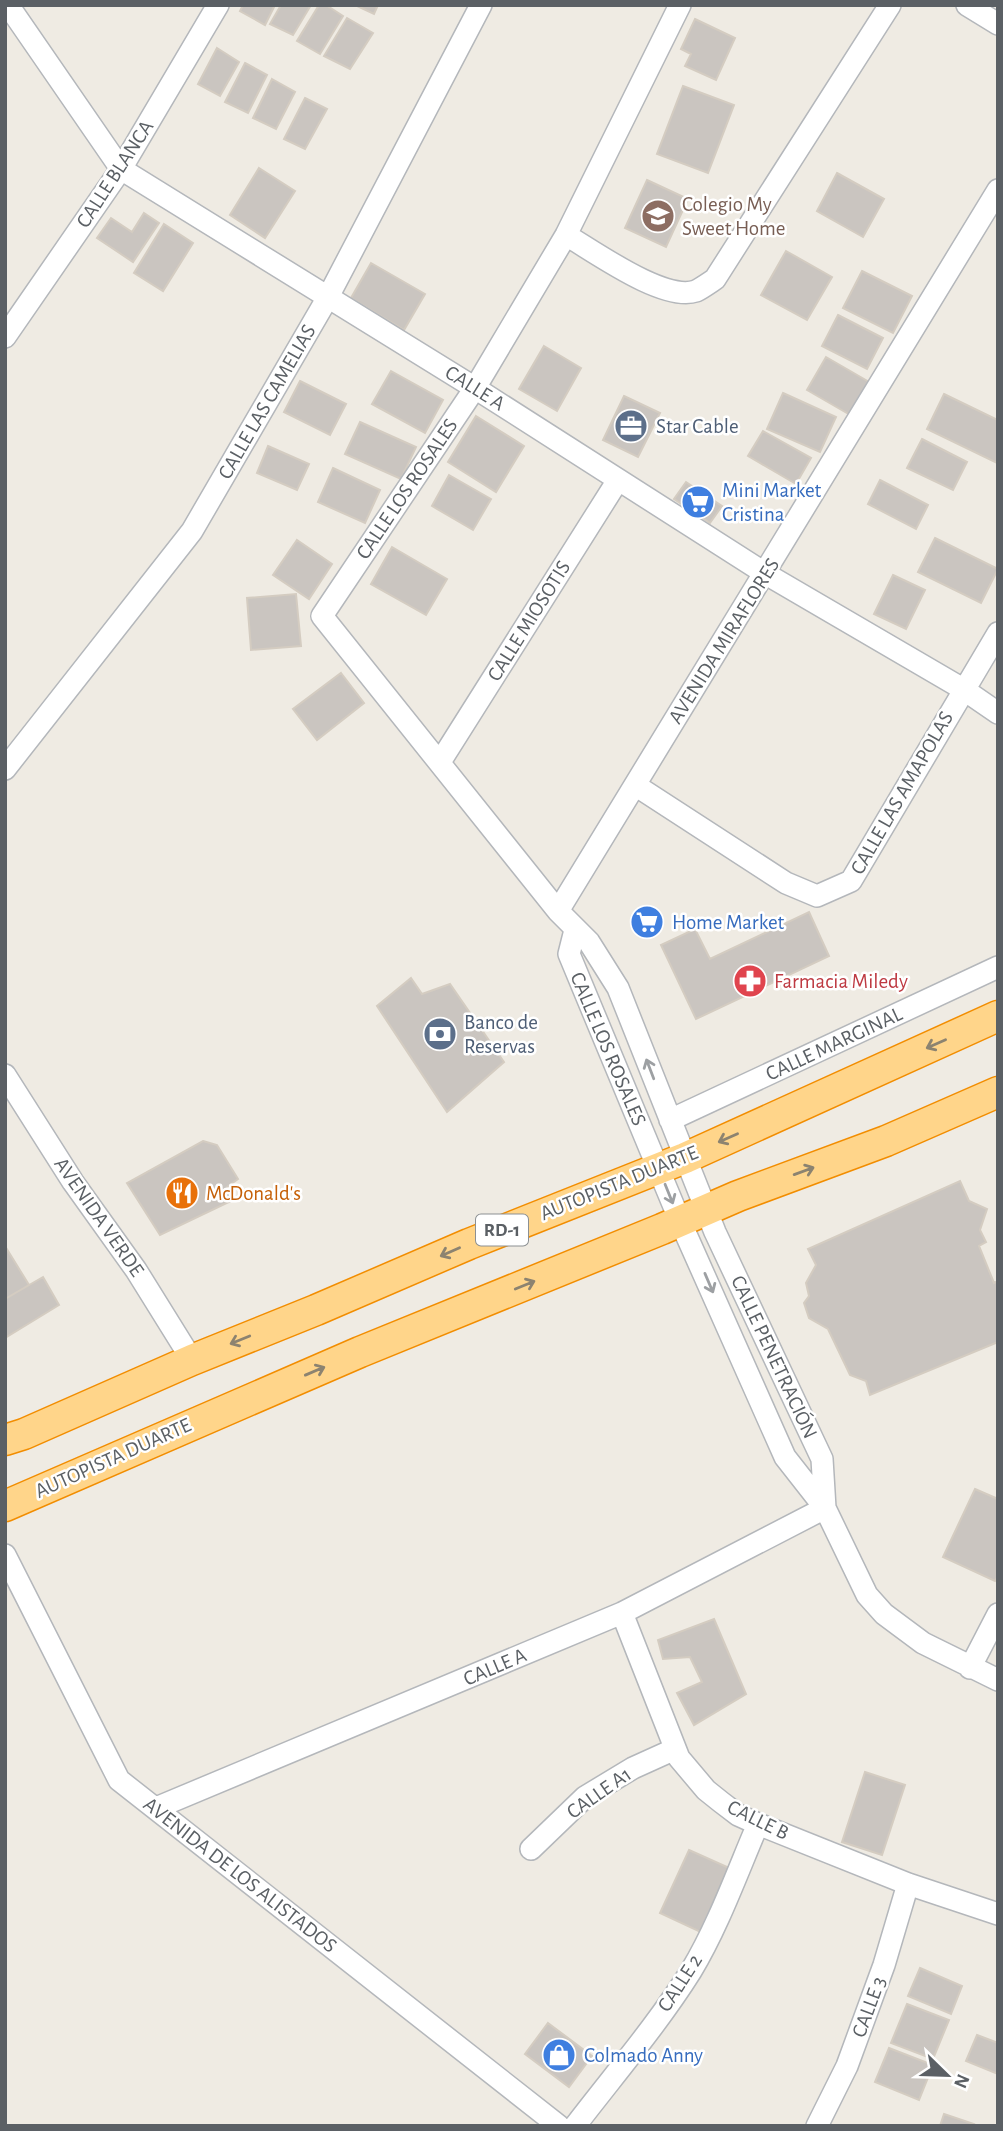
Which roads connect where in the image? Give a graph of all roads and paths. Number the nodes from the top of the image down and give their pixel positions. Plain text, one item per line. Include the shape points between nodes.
1 (8, 5) edge
2 (218, 5) edge
3 (481, 5) edge
4 (680, 5) edge
5 (890, 5) edge
6 (967, 5) edge
7 (998, 24) edge
8 (121, 169) junction
9 (998, 190) edge
10 (566, 235) junction
11 (328, 297) junction
12 (5, 337) edge
13 (475, 387) junction
14 (618, 480) junction
15 (766, 574) junction
16 (998, 633) edge
17 (963, 689) junction
18 (998, 713) edge
19 (440, 762) junction
20 (5, 769) edge
21 (635, 785) junction
22 (558, 911) junction
23 (575, 930) junction
24 (998, 967) edge
25 (998, 1016) edge
26 (5, 1075) edge
27 (998, 1092) edge
28 (670, 1120) junction
29 (671, 1162) junction
30 (693, 1215) junction
31 (192, 1360) junction
32 (5, 1440) edge
33 (5, 1506) edge
34 (825, 1508) junction
35 (5, 1555) edge
36 (622, 1614) junction
37 (998, 1614) edge
38 (988, 1670) edge
39 (675, 1749) junction
40 (156, 1808) junction
41 (758, 1824) junction
42 (531, 1849) dead end
43 (908, 1884) junction
44 (998, 1914) edge
45 (559, 2126) edge
46 (575, 2126) edge
47 (817, 2126) edge

1 - 8 street, CALLE A
2 - 8 street, CALLE BLANCA
3 - 11 street, CALLE LAS CAMELIAS
4 - 10 street, CALLE LOS ROSALES
5 - 10 street via 715,279 696,291 676,293 653,286
6 - 7 street
8 - 11 street, CALLE A
8 - 12 street, CALLE BLANCA
9 - 15 street, AVENIDA MIRAFLORES
10 - 13 street, CALLE LOS ROSALES
11 - 13 street, CALLE A
11 - 20 street, CALLE LAS CAMELIAS via 192,531
13 - 14 street, CALLE A
13 - 19 street, CALLE LOS ROSALES via 322,616
14 - 15 street, CALLE A
14 - 19 street, CALLE MIOSOTIS
15 - 17 street, CALLE A
15 - 21 street, AVENIDA MIRAFLORES
16 - 17 street, CALLE LAS AMAPOLAS
17 - 18 street, CALLE A
17 - 21 street, CALLE LAS AMAPOLAS via 851,881 817,896 786,883
19 - 22 street, CALLE LOS ROSALES
21 - 22 street, AVENIDA MIRAFLORES
22 - 23 street, CALLE LOS ROSALES
28 -> 23 street, CALLE LOS ROSALES via 618,988 589,943
23 - 29 street, CALLE LOS ROSALES via 569,954
24 - 28 street, CALLE MARGINAL
25 -> 29 highway, AUTOPISTA DUARTE / RD-1
26 - 31 street, AVENIDA VERDE
30 -> 27 highway, AUTOPISTA DUARTE via 886,1142
28 - 29 street, CALLE LOS ROSALES
29 - 30 street
29 -> 31 highway, AUTOPISTA DUARTE / RD-1
33 -> 30 highway, AUTOPISTA DUARTE via 219,1411
30 -> 34 street, CALLE PENETRACIÓN via 785,1457
30 - 34 street, CALLE PENETRACIÓN via 822,1459
31 - 32 highway, AUTOPISTA DUARTE / RD-1
34 - 36 street, CALLE A
34 - 38 street, CALLE PENETRACIÓN via 866,1594 884,1614 923,1643
35 - 40 street, AVENIDA DE LOS ALISTADOS via 118,1780
36 - 39 street, CALLE B
36 - 40 street, CALLE A
37 - 38 street
39 - 41 street, CALLE B via 706,1790
39 - 42 street, CALLE A1 via 585,1797
40 - 45 street, AVENIDA DE LOS ALISTADOS
41 - 43 street, CALLE B
41 - 46 street, CALLE 2 via 692,1969
43 - 44 street, CALLE B
43 - 47 street, CALLE 3 via 847,2066

